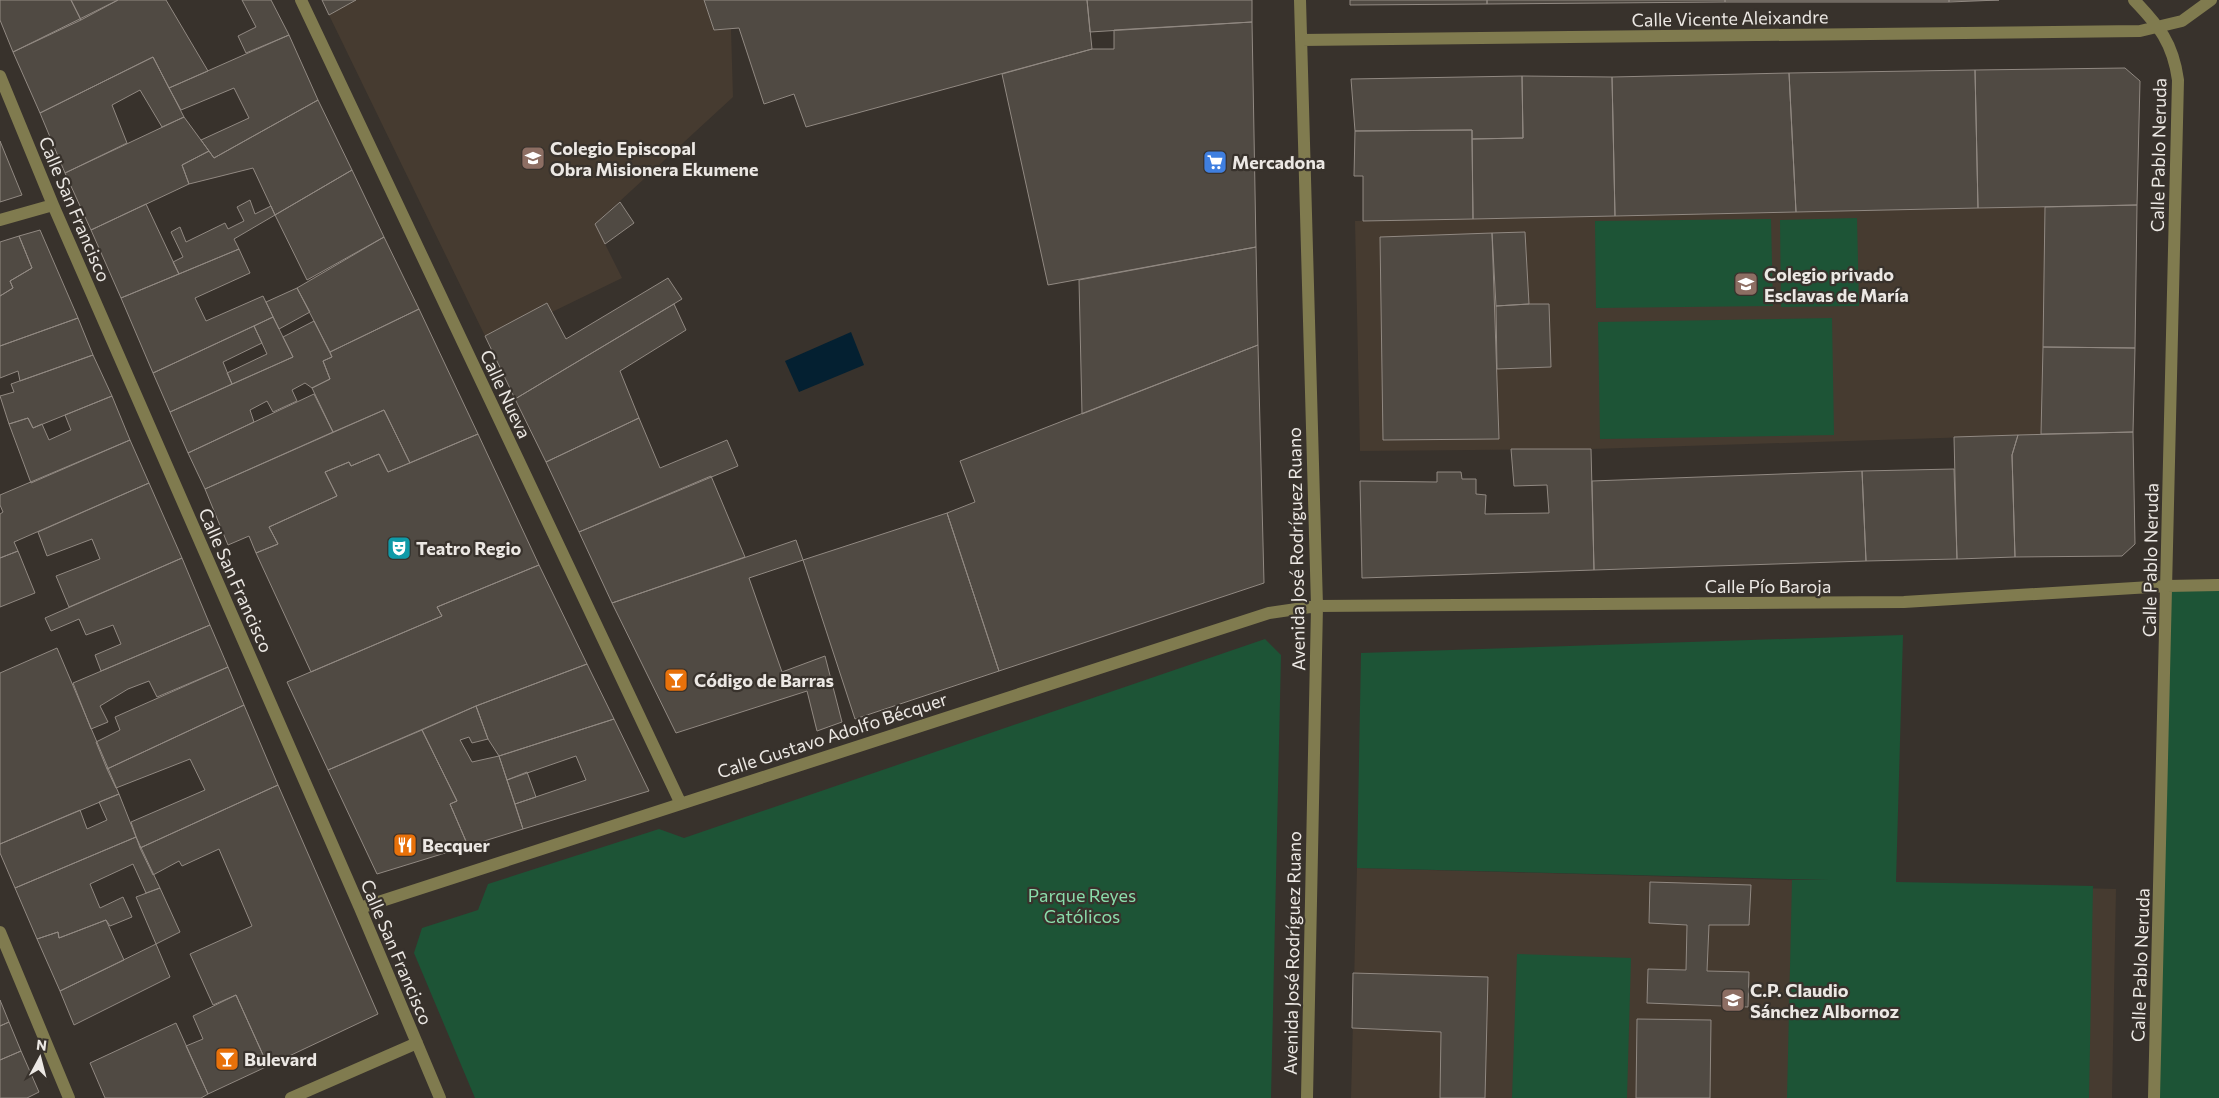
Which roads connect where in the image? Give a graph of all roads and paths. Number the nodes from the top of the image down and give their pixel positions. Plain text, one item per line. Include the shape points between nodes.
1 (301, 0) edge
2 (1300, 0) edge
3 (2134, 0) edge
4 (2211, 0) edge
5 (2159, 26) junction
6 (1301, 40) junction
7 (0, 76) edge
8 (53, 205) junction
9 (0, 220) edge
10 (2219, 585) edge
11 (2167, 586) junction
12 (1317, 606) junction
13 (680, 802) junction
14 (360, 908) junction
15 (0, 932) edge
16 (417, 1043) junction
17 (69, 1098) edge
18 (290, 1098) edge
19 (440, 1098) edge
20 (1307, 1098) edge
21 (2154, 1098) edge

1 - 13 street, Calle Nueva
2 - 6 street, Avenida José Rodríguez Ruano
3 - 5 street, Calle Pablo Neruda
4 - 5 street, Calle Vicente Aleixandre via 2182,21
5 - 6 street, Calle Vicente Aleixandre via 2140,30
5 - 11 street, Calle Pablo Neruda via 2175,60 2178,80
6 - 12 street, Avenida José Rodríguez Ruano
7 - 8 street, Calle San Francisco
8 - 9 street
8 - 14 street, Calle San Francisco
10 - 11 street, Calle Pío Baroja
11 - 12 street, Calle Pío Baroja via 1904,602
11 - 21 street, Calle Pablo Neruda
12 - 13 street, Calle Gustavo Adolfo Bécquer via 1269,613
12 - 20 street, Avenida José Rodríguez Ruano
13 - 14 street, Calle Gustavo Adolfo Bécquer
14 - 16 street, Calle San Francisco
15 - 17 street
16 - 18 street
16 - 19 street, Calle San Francisco

